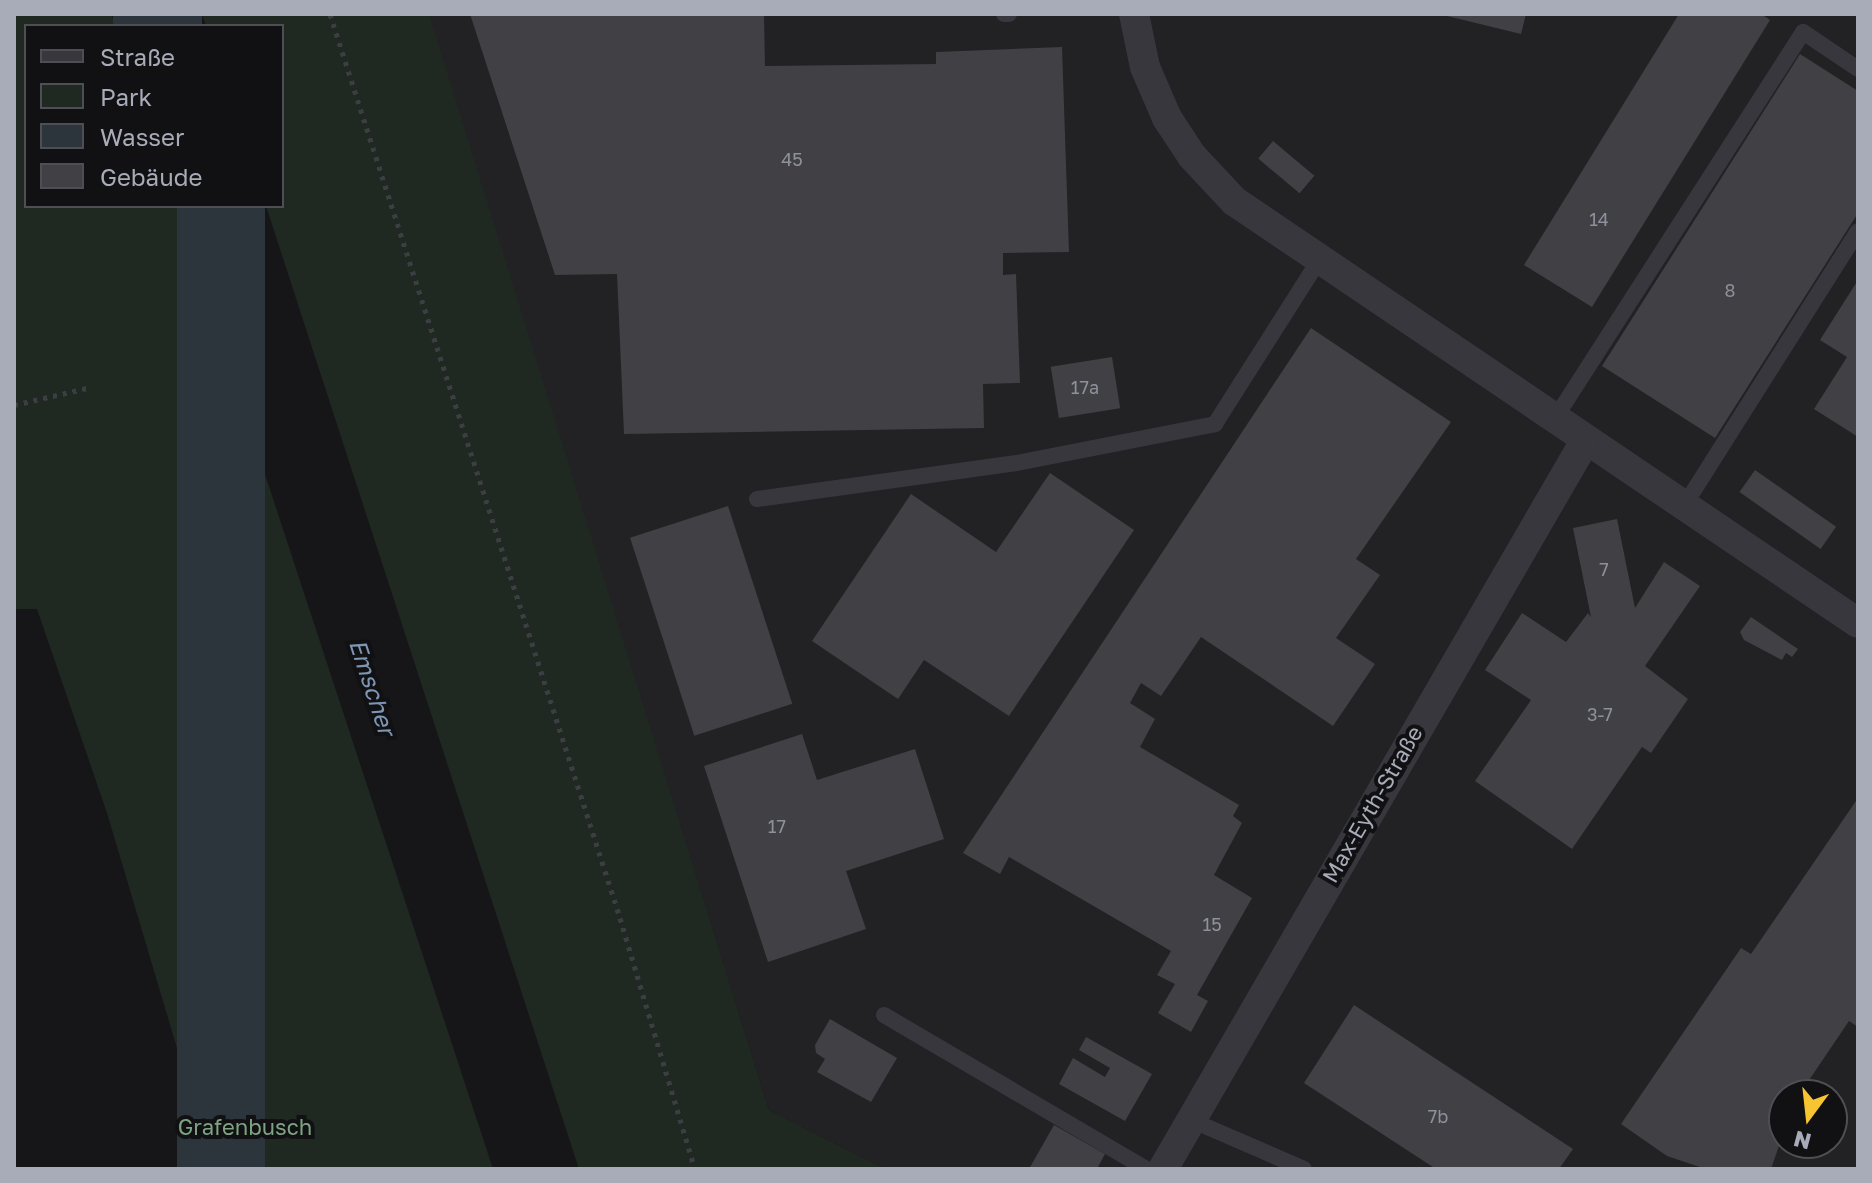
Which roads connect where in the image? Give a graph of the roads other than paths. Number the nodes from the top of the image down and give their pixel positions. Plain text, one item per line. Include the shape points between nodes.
1 (1134, 14) edge
2 (1858, 69) edge
3 (1858, 231) edge
4 (1318, 262) junction
5 (1554, 420) junction
6 (1585, 441) junction
7 (757, 499) dead end
8 (1684, 506) junction
9 (1858, 623) edge
10 (884, 1015) dead end
11 (1191, 1120) junction
12 (1146, 1169) edge
13 (1163, 1169) edge
14 (1304, 1169) edge

1 - 4 street via 1153,86 1192,156 1234,201
2 - 5 lane via 1803,32
3 - 8 lane
4 - 5 street
4 - 7 lane via 1215,424 1017,463
5 - 6 street
6 - 8 street
6 - 11 street, Max-Eyth-Straße
8 - 9 street
10 - 12 lane
11 - 13 street, Max-Eyth-Straße
11 - 14 lane

